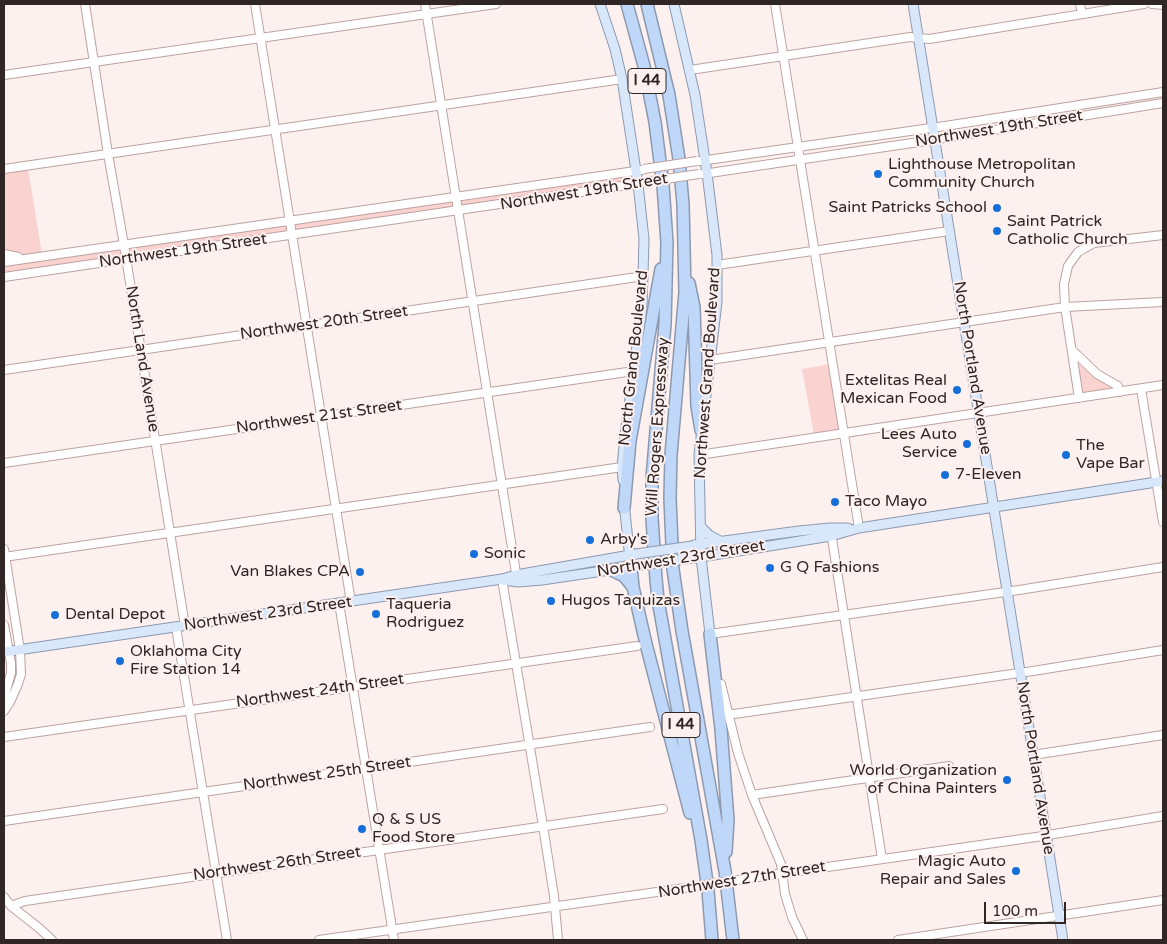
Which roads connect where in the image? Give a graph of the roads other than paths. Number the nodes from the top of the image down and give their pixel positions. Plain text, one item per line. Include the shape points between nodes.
1 (85, 4) edge
2 (255, 4) edge
3 (425, 4) edge
4 (496, 4) edge
5 (600, 4) edge
6 (627, 4) edge
7 (647, 4) edge
8 (674, 4) edge
9 (775, 4) edge
10 (913, 4) edge
11 (1080, 4) edge
12 (1144, 4) edge
13 (1152, 4) edge
14 (1163, 5) edge
15 (427, 14) junction
16 (1082, 14) junction
17 (261, 38) junction
18 (918, 38) junction
19 (784, 55) junction
20 (93, 62) junction
21 (690, 70) junction
22 (4, 75) edge
23 (622, 79) junction
24 (1163, 92) edge
25 (1163, 103) edge
26 (441, 105) junction
27 (933, 128) junction
28 (276, 130) junction
29 (935, 139) junction
30 (798, 148) junction
31 (108, 154) junction
32 (800, 159) junction
33 (701, 161) junction
34 (4, 169) edge
35 (640, 170) junction
36 (703, 174) junction
37 (642, 183) junction
38 (456, 196) junction
39 (458, 211) junction
40 (290, 220) junction
41 (950, 231) junction
42 (1163, 234) edge
43 (292, 235) junction
44 (667, 243) junction
45 (124, 245) junction
46 (815, 251) junction
47 (4, 254) edge
48 (30, 258) junction
49 (126, 259) junction
50 (4, 262) edge
51 (685, 264) junction
52 (717, 266) junction
53 (644, 276) junction
54 (4, 277) edge
55 (473, 301) junction
56 (1163, 302) edge
57 (1065, 307) junction
58 (964, 322) junction
59 (307, 326) junction
60 (830, 342) junction
61 (141, 350) junction
62 (1072, 350) junction
63 (710, 360) junction
64 (4, 370) edge
65 (634, 371) junction
66 (1163, 385) edge
67 (1141, 388) junction
68 (1120, 392) junction
69 (487, 393) junction
70 (1079, 398) junction
71 (979, 414) junction
72 (322, 417) junction
73 (702, 430) junction
74 (844, 434) junction
75 (156, 441) junction
76 (699, 455) junction
77 (4, 463) edge
78 (622, 467) junction
79 (1160, 482) edge
80 (502, 485) junction
81 (624, 508) junction
82 (994, 508) junction
83 (336, 509) junction
84 (1163, 522) edge
85 (701, 527) junction
86 (859, 528) junction
87 (831, 532) junction
88 (170, 533) junction
89 (722, 542) junction
90 (696, 545) junction
91 (4, 555) edge
92 (632, 555) junction
93 (697, 558) junction
94 (634, 567) junction
95 (1163, 567) edge
96 (611, 570) junction
97 (517, 578) junction
98 (502, 579) junction
99 (633, 586) junction
100 (7, 591) edge
101 (1007, 591) junction
102 (351, 602) junction
103 (339, 603) junction
104 (844, 614) junction
105 (4, 625) edge
106 (180, 626) junction
107 (710, 634) junction
108 (637, 646) dead end
109 (20, 650) junction
110 (1163, 650) edge
111 (6, 652) edge
112 (515, 663) junction
113 (1020, 673) junction
114 (352, 687) junction
115 (857, 696) junction
116 (4, 698) edge
117 (190, 710) junction
118 (4, 711) edge
119 (728, 715) junction
120 (650, 727) dead end
121 (1163, 735) edge
122 (4, 737) edge
123 (530, 745) junction
124 (1033, 755) junction
125 (949, 766) dead end
126 (366, 768) junction
127 (870, 778) junction
128 (203, 792) junction
129 (752, 794) junction
130 (663, 809) dead end
131 (1163, 816) edge
132 (4, 821) edge
133 (543, 826) junction
134 (1046, 835) junction
135 (379, 850) junction
136 (882, 859) junction
137 (725, 872) junction
138 (216, 873) junction
139 (783, 873) junction
140 (707, 879) junction
141 (4, 897) edge
142 (1163, 900) edge
143 (10, 906) junction
144 (554, 907) junction
145 (1059, 916) junction
146 (392, 930) junction
147 (52, 940) edge
148 (227, 940) edge
149 (320, 940) edge
150 (394, 940) edge
151 (558, 940) edge
152 (712, 940) edge
153 (732, 940) edge
154 (803, 940) edge
155 (898, 940) edge
156 (1063, 940) edge

1 - 20 street, North Land Avenue
2 - 17 street
3 - 15 street
4 - 15 street
5 - 23 main road, North Grand Boulevard
6 - 44 highway, Will Rogers Expressway / I 44 via 655,122
7 - 51 highway, Will Rogers Expressway / I 44 via 662,63 679,159
8 - 21 main road, Northwest Grand Boulevard
9 - 19 street
10 - 18 main road, North Portland Avenue
11 - 16 street
12 - 16 street
13 - 14 street
15 - 17 street
15 - 26 street
16 - 18 street via 930,39
17 - 20 street
17 - 28 street
18 - 19 street
18 - 27 main road, North Portland Avenue
19 - 21 street
19 - 30 street
20 - 22 street
20 - 31 street, North Land Avenue
21 - 33 main road, Northwest Grand Boulevard
23 - 26 street
23 - 35 main road, North Grand Boulevard
24 - 27 street, Northwest 19th Street
25 - 29 street, Northwest 19th Street
26 - 28 street
26 - 38 street
27 - 29 main road, North Portland Avenue
27 - 30 street, Northwest 19th Street
28 - 31 street
28 - 40 street
29 - 32 street, Northwest 19th Street
29 - 41 main road, North Portland Avenue
30 - 32 street
30 - 33 street, Northwest 19th Street
31 - 34 street
31 - 45 street, North Land Avenue
32 - 36 street, Northwest 19th Street
32 - 46 street
33 - 35 street, Northwest 19th Street, bridge
33 - 36 main road, Northwest Grand Boulevard
35 - 37 main road, North Grand Boulevard
35 - 38 street, Northwest 19th Street
36 - 37 street, Northwest 19th Street, bridge
36 - 52 main road, Northwest Grand Boulevard via 714,225
37 - 39 street, Northwest 19th Street
37 - 53 main road, North Grand Boulevard
38 - 39 street
38 - 40 street, Northwest 19th Street
39 - 43 street, Northwest 19th Street
39 - 55 street
40 - 43 street
40 - 45 street, Northwest 19th Street
41 - 46 street
41 - 58 main road, North Portland Avenue
42 - 57 street via 1094,244 1078,252 1068,266 1064,284
43 - 49 street, Northwest 19th Street
43 - 59 street
44 - 81 highway via 630,441
44 - 140 highway, Will Rogers Expressway / I 44 via 665,324 653,454 653,534 658,600
45 - 48 street, Northwest 19th Street
45 - 49 street, North Land Avenue
46 - 52 street
46 - 60 street
47 - 48 street
48 - 50 street, Northwest 19th Street
49 - 54 street, Northwest 19th Street
49 - 61 street, North Land Avenue
51 - 73 highway via 694,307 696,406
51 - 137 highway, Will Rogers Expressway / I 44 via 671,454 671,532 677,598
52 - 63 main road, Northwest Grand Boulevard via 717,302
53 - 55 street, Northwest 20th Street
53 - 65 main road, North Grand Boulevard
55 - 59 street, Northwest 20th Street
55 - 69 street
56 - 57 street
57 - 58 street
57 - 62 street
58 - 60 street
58 - 71 main road, North Portland Avenue
59 - 61 street, Northwest 20th Street
59 - 72 street
60 - 63 street
60 - 74 street
61 - 64 street, Northwest 20th Street
61 - 75 street, North Land Avenue
62 - 68 street via 1097,374 1118,386
62 - 70 street
63 - 73 main road, Northwest Grand Boulevard
65 - 69 street, Northwest 21st Street
65 - 78 main road, North Grand Boulevard
66 - 67 street
67 - 68 street
67 - 79 street
68 - 70 street
69 - 72 street, Northwest 21st Street
69 - 80 street
70 - 71 street
71 - 74 street
71 - 82 main road, North Portland Avenue
72 - 75 street, Northwest 21st Street
72 - 83 street
73 - 76 main road, Northwest Grand Boulevard
74 - 76 street
74 - 86 street
75 - 77 street, Northwest 21st Street
75 - 88 street, North Land Avenue
76 - 85 main road, Northwest Grand Boulevard
78 - 80 street
78 - 81 main road, North Grand Boulevard
79 - 82 main road, Northwest 23rd Street
79 - 84 street
80 - 83 street
80 - 97 street
81 - 92 main road, North Grand Boulevard
82 - 86 main road, Northwest 23rd Street
82 - 101 main road, North Portland Avenue
83 - 88 street
83 - 102 street
85 - 89 main road
85 - 90 main road, Northwest Grand Boulevard
86 - 87 main road, Northwest 23rd Street
87 - 89 main road, Northwest 23rd Street
87 - 93 main road, Northwest 23rd Street
87 - 104 street
88 - 91 street
88 - 106 street, North Land Avenue
89 - 90 main road, Northwest 23rd Street
90 - 92 main road, Northwest 23rd Street, bridge
90 - 93 main road, Northwest Grand Boulevard
91 - 100 street
92 - 94 main road, North Grand Boulevard
92 - 97 main road, Northwest 23rd Street
93 - 94 main road, Northwest 23rd Street, bridge
93 - 107 main road, Northwest Grand Boulevard
94 - 96 main road, Northwest 23rd Street
94 - 99 highway
95 - 101 street
96 - 97 main road, Northwest 23rd Street
96 - 99 highway via 624,576
97 - 98 main road, Northwest 23rd Street
98 - 102 main road, Northwest 23rd Street
98 - 112 street
99 - 140 highway
100 - 109 street
101 - 104 street
101 - 113 main road, North Portland Avenue
102 - 103 main road, Northwest 23rd Street
103 - 106 main road, Northwest 23rd Street
103 - 114 street
104 - 107 street
104 - 115 street
105 - 111 street
106 - 109 main road, Northwest 23rd Street
106 - 117 street, North Land Avenue
107 - 119 street, Northwest Grand Boulevard
107 - 137 highway via 728,820
108 - 112 street, Northwest 24th Street
109 - 111 main road, Northwest 23rd Street
109 - 118 street via 21,674
110 - 113 street
111 - 116 street via 11,673
112 - 114 street, Northwest 24th Street
112 - 123 street
113 - 115 street
113 - 124 main road, North Portland Avenue
114 - 117 street, Northwest 24th Street
114 - 126 street
115 - 119 street
115 - 127 street
117 - 122 street, Northwest 24th Street
117 - 128 street, North Land Avenue
119 - 129 street, Northwest Grand Boulevard
120 - 123 street, Northwest 25th Street
121 - 124 street
123 - 126 street, Northwest 25th Street
123 - 133 street
124 - 134 main road, North Portland Avenue
125 - 127 street
126 - 128 street, Northwest 25th Street
126 - 135 street
127 - 129 street
127 - 136 street
128 - 132 street, Northwest 25th Street
128 - 138 street, North Land Avenue
129 - 139 street, Northwest Grand Boulevard
130 - 133 street, Northwest 26th Street
131 - 134 street, Northwest 27th Street
133 - 135 street, Northwest 26th Street
133 - 144 street
134 - 136 street, Northwest 27th Street
134 - 145 main road, North Portland Avenue
135 - 138 street, Northwest 26th Street
135 - 146 street
136 - 139 street, Northwest 27th Street
137 - 153 highway, Will Rogers Expressway / I 44
138 - 143 street, Northwest 26th Street
138 - 148 street, North Land Avenue
139 - 144 street, Northwest 27th Street, bridge
139 - 154 street, Northwest Grand Boulevard via 792,917
140 - 152 highway, Will Rogers Expressway / I 44
141 - 143 street
142 - 145 street
143 - 147 street
144 - 146 street, Northwest 27th Street
144 - 151 street
145 - 155 street
145 - 156 main road, North Portland Avenue
146 - 149 street, Northwest 27th Street
146 - 150 street

